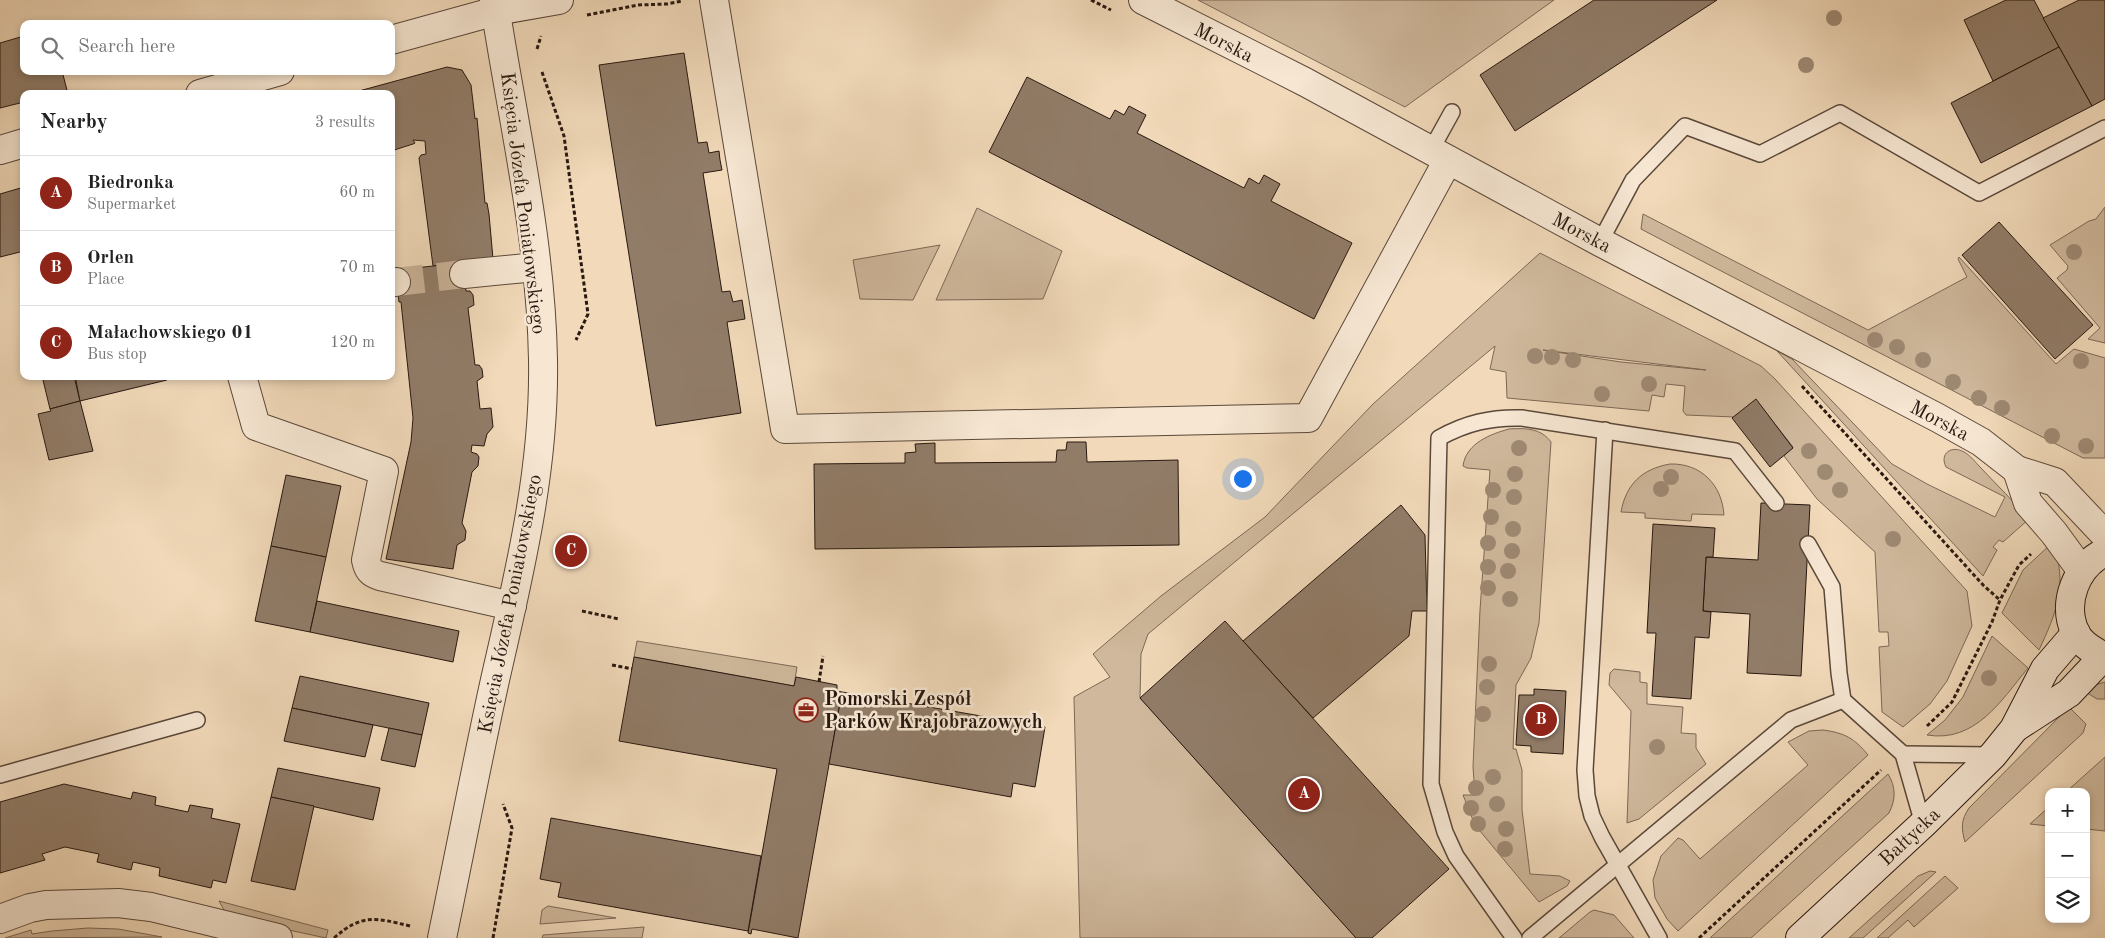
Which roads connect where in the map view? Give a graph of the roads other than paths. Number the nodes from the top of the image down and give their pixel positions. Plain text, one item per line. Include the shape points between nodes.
1 (559, 0) edge
2 (714, 0) edge
3 (1142, 0) edge
4 (495, 6) edge
5 (395, 39) edge
6 (266, 75) edge
7 (214, 90) edge
8 (1452, 112) dead end
9 (2105, 128) edge
10 (20, 145) edge
11 (0, 150) edge
12 (1439, 155) junction
13 (1600, 242) junction
14 (536, 267) junction
15 (464, 274) tunnel mouth
16 (243, 380) edge
17 (1605, 430) junction
18 (2017, 470) junction
19 (1776, 503) dead end
20 (2105, 535) edge
21 (1808, 544) dead end
22 (2105, 552) edge
23 (2082, 570) junction
24 (512, 606) junction
25 (2076, 633) junction
26 (2104, 657) edge
27 (1843, 700) junction
28 (197, 720) dead end
29 (2014, 729) junction
30 (1902, 754) junction
31 (1993, 755) junction
32 (0, 775) edge
33 (1923, 824) junction
34 (1617, 865) junction
35 (0, 919) edge
36 (278, 938) edge
37 (442, 938) edge
38 (1514, 938) edge
39 (1530, 938) edge
40 (1659, 938) edge
41 (1800, 938) edge

1 - 4 street
2 - 12 street via 785,429 1308,418
3 - 12 street, Morska via 1305,82
4 - 5 street
4 - 14 street, Księcia Józefa Poniatowskiego via 525,179
6 - 7 street
8 - 12 lane
9 - 13 lane via 1979,193 1840,112 1760,154 1685,126 1633,180
10 - 11 street
12 - 13 street, Morska
13 - 18 street, Morska via 1982,442
14 - 15 street
14 - 24 street, Księcia Józefa Poniatowskiego via 543,360 541,429 531,512
16 - 24 street via 256,426 384,471 366,560 372,573
17 - 19 lane via 1735,451
17 - 34 lane via 1585,770 1592,816
17 - 38 lane via 1522,418 1496,418 1458,428 1439,438 1431,784 1445,832 1456,856
18 - 20 street, Morska via 2056,482
18 - 23 street via 2028,503
21 - 27 lane via 1832,586
22 - 23 street
23 - 25 street via 2073,586 2070,611
24 - 37 street, Księcia Józefa Poniatowskiego
25 - 26 street via 2088,647
25 - 29 street, Bałtycka via 2045,670
26 - 29 street, Bałtycka via 2069,693
27 - 30 lane
27 - 34 lane via 1791,720
28 - 32 lane
29 - 31 street, Bałtycka
30 - 31 lane
30 - 33 lane
31 - 33 street, Bałtycka
33 - 41 street, Bałtycka
34 - 39 lane
34 - 40 lane
35 - 36 street via 46,905 118,903 151,907

